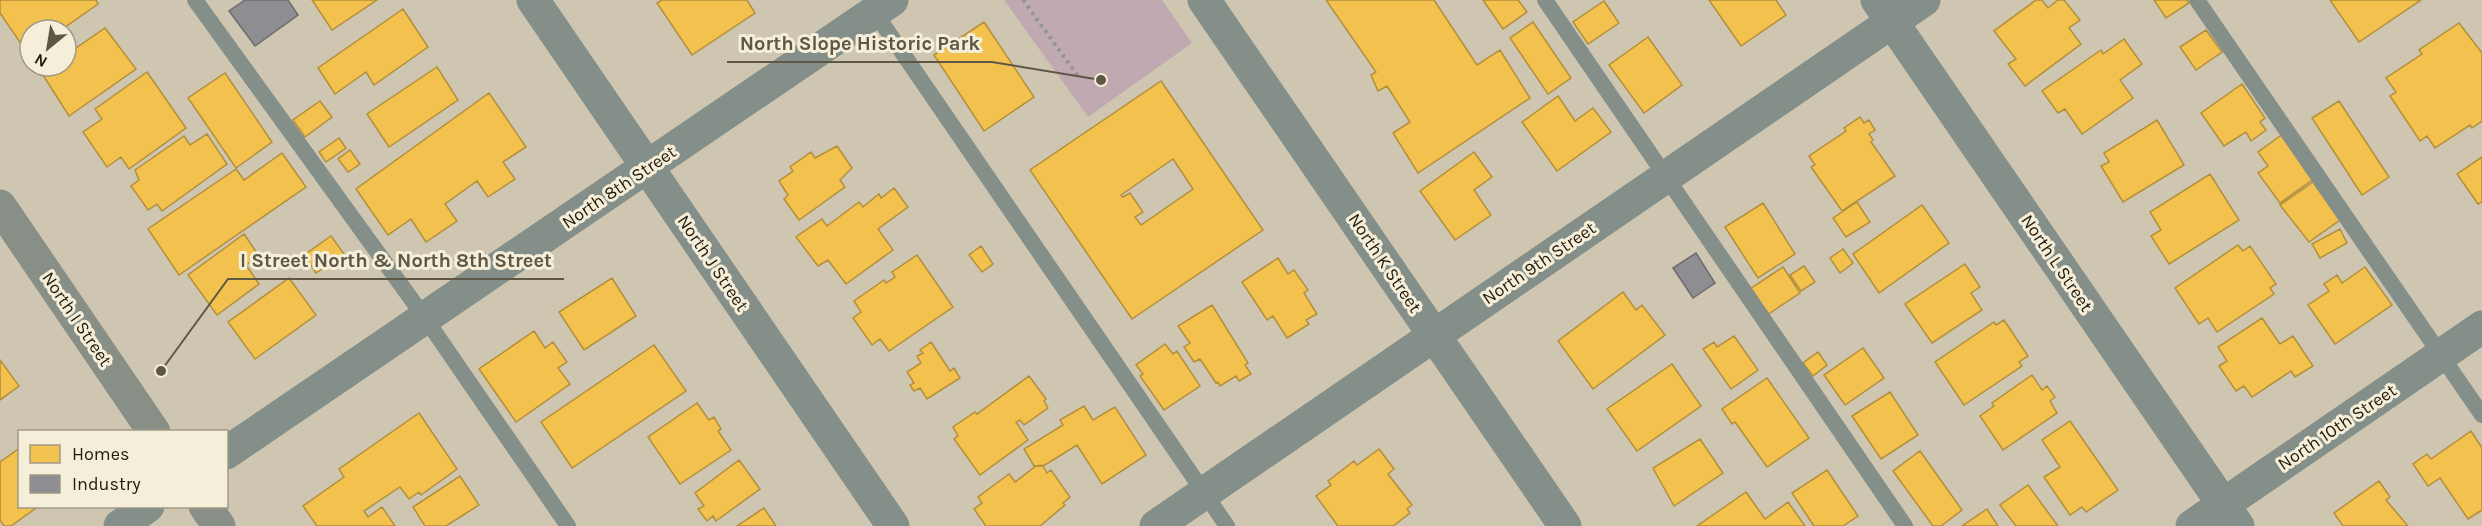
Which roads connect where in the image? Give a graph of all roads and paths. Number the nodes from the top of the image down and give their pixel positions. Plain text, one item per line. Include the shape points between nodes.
1 (195, 0) edge
2 (533, 0) edge
3 (1023, 0) edge
4 (1204, 0) edge
5 (1545, 0) edge
6 (1923, 0) edge
7 (2198, 0) edge
8 (878, 4) edge
9 (1885, 11) edge
10 (1078, 76) dead end
11 (648, 168) junction
12 (1666, 176) junction
13 (0, 206) edge
14 (425, 318) junction
15 (2482, 327) edge
16 (1434, 335) junction
17 (2441, 356) junction
18 (2482, 415) edge
19 (153, 430) edge
20 (228, 452) edge
21 (1204, 493) junction
22 (147, 508) edge
23 (206, 508) edge
24 (2231, 515) edge
25 (120, 526) edge
26 (219, 526) edge
27 (568, 526) edge
28 (893, 526) edge
29 (1156, 526) edge
30 (1227, 526) edge
31 (1565, 526) edge
32 (1905, 526) edge
33 (2192, 526) edge

1 - 14 lane
2 - 11 street, North J Street
3 - 10 path
4 - 16 street, North K Street
5 - 12 lane
6 - 9 street, North 9th Street
7 - 17 lane
8 - 11 street, North 8th Street
8 - 21 lane
9 - 12 street, North 9th Street
9 - 24 street, North L Street
11 - 14 street, North 8th Street
11 - 28 street, North J Street
12 - 16 street, North 9th Street
12 - 32 lane
13 - 19 main road, North I Street
14 - 20 street, North 8th Street
14 - 27 lane
15 - 17 street, North 10th Street
16 - 21 street, North 9th Street
16 - 31 street, North K Street
17 - 18 lane
17 - 24 street, North 10th Street
21 - 29 street, North 9th Street
21 - 30 lane
22 - 25 street
23 - 26 main road
24 - 33 street, North 10th Street

